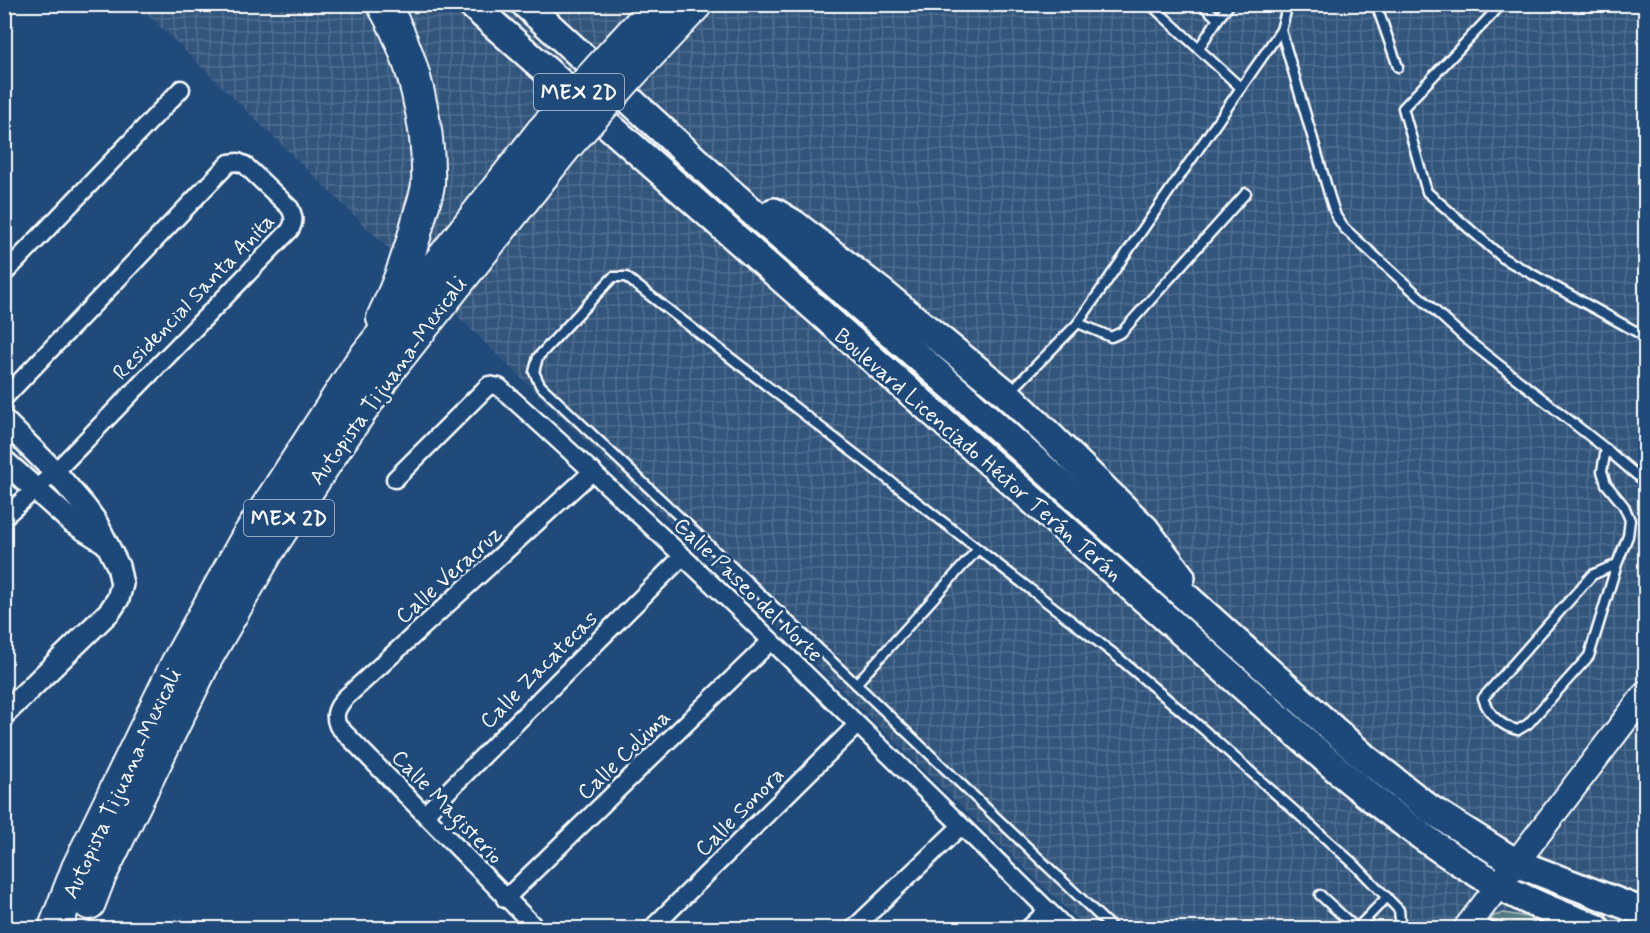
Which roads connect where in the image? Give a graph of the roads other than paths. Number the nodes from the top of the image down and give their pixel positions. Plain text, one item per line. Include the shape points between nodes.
1 (383, 4) edge
2 (471, 4) edge
3 (525, 4) edge
4 (659, 4) edge
5 (696, 4) edge
6 (1150, 4) edge
7 (1202, 4) edge
8 (1230, 4) edge
9 (1288, 4) edge
10 (1376, 4) edge
11 (1502, 4) edge
12 (1218, 19) junction
13 (1281, 30) junction
14 (1199, 48) junction
15 (624, 62) junction
16 (1398, 68) dead end
17 (1241, 88) junction
18 (180, 89) dead end
19 (553, 140) junction
20 (731, 193) junction
21 (1246, 193) dead end
22 (4, 274) edge
23 (1078, 323) junction
24 (1646, 337) edge
25 (359, 365) junction
26 (1007, 394) junction
27 (4, 398) edge
28 (4, 421) edge
29 (1606, 449) junction
30 (4, 461) edge
31 (593, 471) junction
32 (55, 472) junction
33 (395, 479) dead end
34 (1646, 483) edge
35 (34, 490) junction
36 (4, 517) edge
37 (106, 543) junction
38 (978, 549) junction
39 (683, 556) junction
40 (1617, 564) junction
41 (1212, 620) junction
42 (771, 641) junction
43 (856, 684) junction
44 (1646, 693) edge
45 (336, 711) joint
46 (4, 714) edge
47 (857, 725) junction
48 (425, 814) junction
49 (961, 825) junction
50 (1516, 863) junction
51 (1499, 886) junction
52 (1320, 895) dead end
53 (1387, 897) junction
54 (506, 898) junction
55 (1047, 911) junction
56 (1646, 913) edge
57 (1565, 923) edge
58 (1478, 925) edge
59 (55, 928) edge
60 (78, 928) edge
61 (536, 928) edge
62 (652, 928) edge
63 (854, 928) edge
64 (1029, 928) edge
65 (1066, 928) edge
66 (1112, 928) edge
67 (1356, 928) edge
68 (1396, 928) edge
69 (1596, 928) edge

1 - 25 highway via 407,55 422,110 428,185 415,239 395,294
2 - 51 main road, Boulevard Licenciado Héctor Terán Terán via 1339,770 1401,821
3 - 20 main road, Boulevard Licenciado Héctor Terán Terán
4 - 15 highway, Autopista Tijuana-Mexicali / MEX 2D
5 - 15 highway, Autopista Tijuana-Mexicali / MEX 2D
6 - 14 lane
7 - 12 lane
8 - 12 lane
9 - 13 lane
10 - 16 lane
11 - 24 lane via 1402,108 1427,192 1503,258
12 - 14 lane
13 - 17 lane
13 - 29 lane via 1331,201 1344,228 1466,339
14 - 17 lane
15 - 19 highway, Autopista Tijuana-Mexicali / MEX 2D, bridge
17 - 23 lane
18 - 22 street
19 - 25 highway, Autopista Tijuana-Mexicali / MEX 2D
19 - 60 highway, Autopista Tijuana-Mexicali / MEX 2D via 392,365 267,552 206,658
20 - 26 main road via 794,224
20 - 41 main road, Boulevard Licenciado Héctor Terán Terán
21 - 23 lane via 1122,332 1112,337
23 - 26 lane
25 - 59 highway, Autopista Tijuana-Mexicali / MEX 2D via 246,540 177,664 78,868
26 - 41 main road via 1145,529
27 - 32 street, Residencial Santa Anita via 229,164 244,165 290,208 294,223 290,230
28 - 32 street
29 - 34 lane
29 - 40 lane via 1602,471 1606,484 1630,520
30 - 35 street
31 - 33 street, Calle Paseo del Norte via 499,387 489,385
31 - 39 street, Calle Paseo del Norte
31 - 45 street, Calle Veracruz via 344,699
32 - 35 street, Residencial Santa Anita
32 - 37 street via 85,507
35 - 36 street, Residencial Santa Anita
35 - 37 street via 72,522
37 - 46 street via 122,584 118,599
38 - 43 lane
38 - 43 lane via 626,277 613,277 538,357 534,372 540,385
38 - 53 lane via 1114,654 1204,730
39 - 42 street, Calle Paseo del Norte
39 - 48 street, Calle Zacatecas
40 - 40 lane via 1592,575 1483,698 1486,709 1507,728 1518,730 1528,724 1589,656
41 - 50 main road, Boulevard Licenciado Héctor Terán Terán via 1393,781
42 - 47 street, Calle Paseo del Norte
42 - 54 street, Calle Colima
43 - 66 lane
44 - 50 main road
45 - 48 street, Calle Magisterio via 338,726
47 - 49 street, Calle Paseo del Norte
47 - 62 street, Calle Sonora
48 - 54 street, Calle Magisterio
49 - 55 street, Calle Paseo del Norte
49 - 63 street
50 - 51 main road
50 - 56 main road, Boulevard Licenciado Héctor Terán Terán
51 - 57 main road, Boulevard Licenciado Héctor Terán Terán
51 - 58 main road
52 - 67 lane
53 - 67 lane
53 - 68 lane via 1399,910
54 - 61 street, Calle Magisterio
55 - 64 street
55 - 65 street, Calle Paseo del Norte
57 - 69 main road, Boulevard Licenciado Héctor Terán Terán

